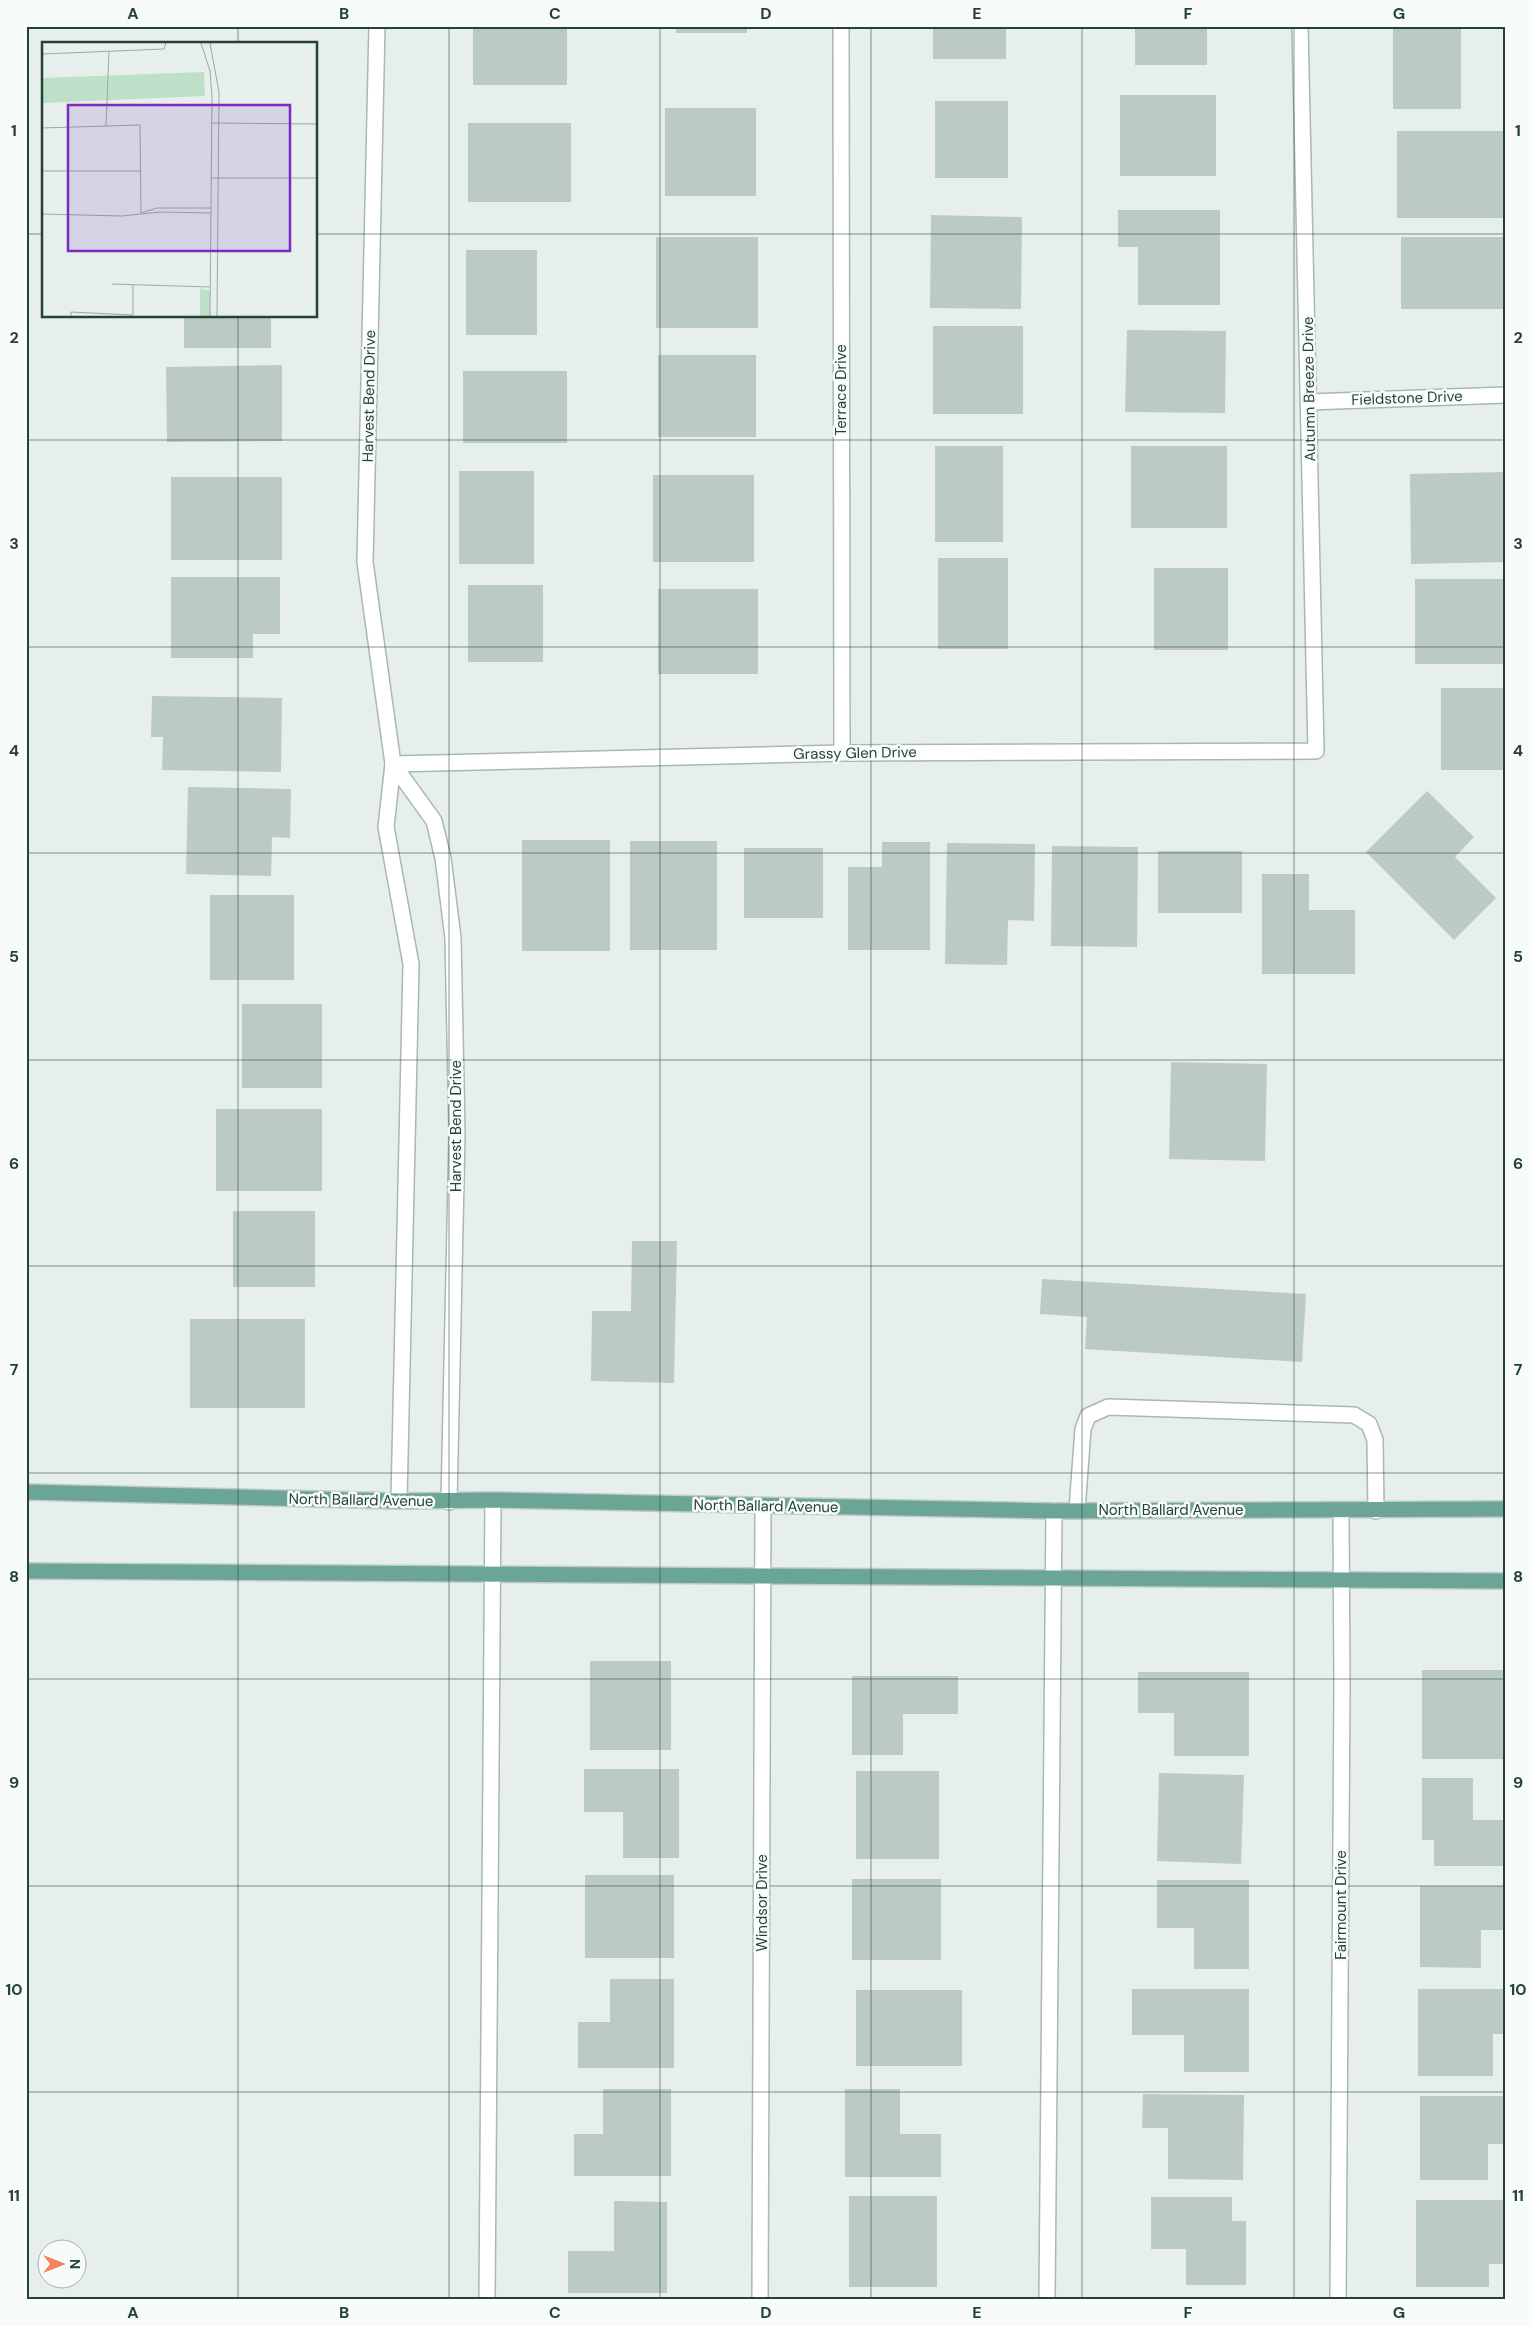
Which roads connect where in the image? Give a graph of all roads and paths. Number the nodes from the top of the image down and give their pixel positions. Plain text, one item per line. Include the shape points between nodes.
1 (377, 26) edge
2 (841, 26) edge
3 (1300, 26) edge
4 (1506, 395) edge
5 (1309, 402) junction
6 (1316, 751) joint
7 (842, 753) junction
8 (394, 764) junction
9 (26, 1492) edge
10 (493, 1500) junction
11 (399, 1501) junction
12 (448, 1502) junction
13 (763, 1506) junction
14 (1506, 1509) edge
15 (1077, 1510) junction
16 (1054, 1511) junction
17 (1341, 1511) junction
18 (1376, 1511) junction
19 (26, 1571) edge
20 (493, 1575) junction
21 (763, 1577) junction
22 (1053, 1578) junction
23 (1342, 1580) junction
24 (1506, 1582) edge
25 (487, 2300) edge
26 (760, 2300) edge
27 (1048, 2300) edge
28 (1338, 2300) edge

1 - 8 street, Harvest Bend Drive via 365,562
2 - 7 street, Terrace Drive
3 - 5 street, Autumn Breeze Drive
4 - 5 street, Fieldstone Drive
5 - 6 street, Autumn Breeze Drive
6 - 7 street, Grassy Glen Drive
7 - 8 street, Grassy Glen Drive
8 - 11 street, Harvest Bend Drive via 386,827 411,964
8 - 12 street, Harvest Bend Drive via 434,821 443,858 453,938 458,1134
9 - 11 main road, North Ballard Avenue
10 - 12 main road, North Ballard Avenue
10 - 13 main road, North Ballard Avenue
10 - 20 street
11 - 12 main road, North Ballard Avenue
13 - 16 main road, North Ballard Avenue
13 - 21 street, Windsor Drive
14 - 18 main road, North Ballard Avenue
15 - 16 main road, North Ballard Avenue
15 - 17 main road, North Ballard Avenue
15 - 18 street via 1083,1429 1088,1416 1108,1406 1354,1415 1368,1424 1375,1440
16 - 22 street
17 - 18 main road, North Ballard Avenue
17 - 23 street, Fairmount Drive
19 - 20 main road
20 - 21 main road
20 - 25 street
21 - 22 main road
21 - 26 street, Windsor Drive
22 - 23 main road
22 - 27 street
23 - 24 main road
23 - 28 street, Fairmount Drive

